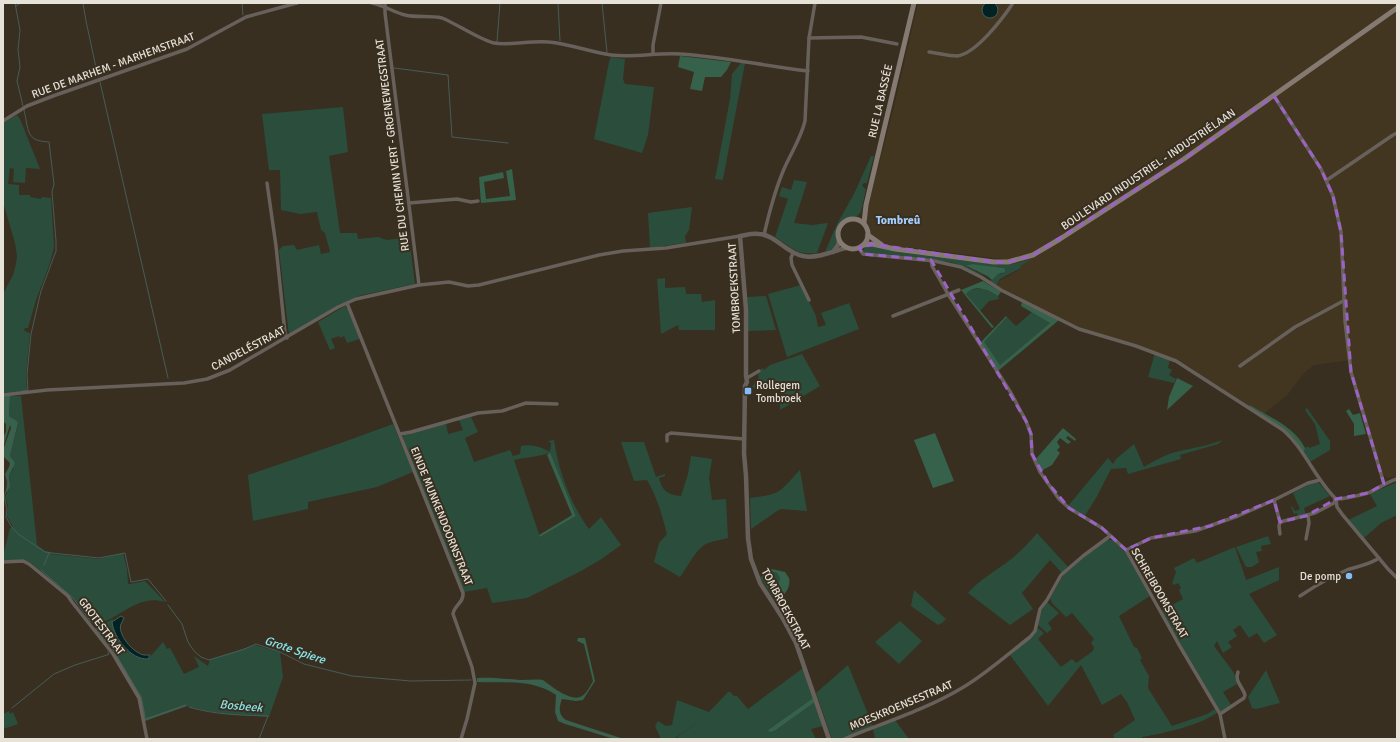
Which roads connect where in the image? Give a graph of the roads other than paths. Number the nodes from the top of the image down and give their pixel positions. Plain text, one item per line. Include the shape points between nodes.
1 (297, 3) edge
2 (372, 3) edge
3 (661, 3) edge
4 (815, 3) edge
5 (914, 3) edge
6 (1013, 3) edge
7 (385, 5) edge
8 (1397, 8) edge
9 (809, 38) junction
10 (897, 44) dead end
11 (929, 52) dead end
12 (653, 54) junction
13 (808, 71) junction
14 (1274, 96) junction
15 (3, 121) edge
16 (1397, 133) edge
17 (1327, 180) junction
18 (267, 183) dead end
19 (478, 202) dead end
20 (408, 203) junction
21 (866, 205) junction
22 (854, 219) junction
23 (864, 224) junction
24 (764, 234) junction
25 (868, 235) junction
26 (740, 236) junction
27 (839, 241) junction
28 (864, 245) junction
29 (883, 246) junction
30 (846, 248) junction
31 (859, 248) junction
32 (793, 253) junction
33 (832, 253) junction
34 (931, 260) junction
35 (419, 285) junction
36 (959, 290) dead end
37 (948, 294) junction
38 (810, 300) dead end
39 (1345, 300) junction
40 (347, 303) junction
41 (893, 316) dead end
42 (287, 338) junction
43 (1240, 366) dead end
44 (759, 370) dead end
45 (747, 378) junction
46 (3, 395) edge
47 (557, 404) dead end
48 (400, 434) junction
49 (745, 436) junction
50 (667, 441) dead end
51 (1397, 479) edge
52 (1320, 480) junction
53 (1384, 484) junction
54 (1336, 499) junction
55 (1274, 500) junction
56 (1308, 515) junction
57 (1280, 522) junction
58 (1280, 534) dead end
59 (1110, 536) junction
60 (1306, 539) dead end
61 (1126, 550) junction
62 (1380, 558) junction
63 (3, 562) edge
64 (1397, 578) edge
65 (1300, 596) dead end
66 (1238, 672) dead end
67 (1220, 714) junction
68 (147, 739) edge
69 (461, 739) edge
70 (829, 739) edge
71 (844, 739) edge
72 (1225, 739) edge

1 - 15 street, RUE DE MARHEM - MARHEMSTRAAT via 246,17 187,49 27,106
2 - 7 street
3 - 12 street
4 - 9 street
5 - 21 main road, RUE LA BASSÉE
6 - 11 street via 969,51 957,56
7 - 12 street via 412,16 442,18 495,43 547,42 610,55 635,57
7 - 20 street, RUE DU CHEMIN VERT - GROENEWEGSTRAAT
8 - 14 main road, BOULEVARD INDUSTRIEL - INDUSTRIÉLAAN
9 - 10 street via 860,37
9 - 13 street
12 - 13 street via 727,58 770,67
13 - 24 street via 803,130 776,190
14 - 17 street
14 - 29 main road, BOULEVARD INDUSTRIEL - INDUSTRIÉLAAN via 1184,159 1032,255 1008,262 994,262
16 - 17 street
17 - 39 street via 1338,216
18 - 42 street
19 - 20 street via 450,200
20 - 35 street, RUE DU CHEMIN VERT - GROENEWEGSTRAAT
21 - 22 main road, RUE LA BASSÉE via 861,215
21 - 23 main road, RUE LA BASSÉE
22 - 23 main road
22 - 27 main road via 847,220 841,225
23 - 25 main road
24 - 26 street
24 - 32 street
25 - 28 main road
25 - 29 main road, BOULEVARD INDUSTRIEL - INDUSTRIÉLAAN
26 - 35 street, CANDELÉSTRAAT via 666,248 612,252 479,285 468,286 450,282
26 - 45 street, TOMBROEKSTRAAT via 746,310
27 - 30 main road
27 - 33 street
28 - 29 main road, BOULEVARD INDUSTRIEL - INDUSTRIÉLAAN
28 - 31 main road
30 - 31 main road
30 - 33 street
31 - 34 street via 862,254
32 - 33 street via 806,256
32 - 38 street via 792,265
34 - 37 street, SCHREIBOOMSTRAAT
34 - 52 street via 961,266 1001,290 1078,329 1146,349 1186,366 1283,430 1296,443
35 - 40 street, CANDELÉSTRAAT
36 - 37 street
37 - 41 street
37 - 59 street, SCHREIBOOMSTRAAT via 1026,421 1031,434 1035,463 1048,484 1069,508
39 - 43 street via 1295,327
39 - 53 street via 1351,377
40 - 42 street, CANDELÉSTRAAT
40 - 48 street, EINDE MUNKENDOORNSTRAAT
42 - 46 street, CANDELÉSTRAAT via 216,377 199,381
44 - 45 street
45 - 49 street, TOMBROEKSTRAAT
47 - 48 street, EINDE MUNKENDOORNSTRAAT via 526,403 502,411 484,412
48 - 69 street, EINDE MUNKENDOORNSTRAAT via 463,593 463,599 453,610 453,614 472,667 475,683
49 - 50 street via 671,433 667,435
49 - 70 street, TOMBROEKSTRAAT via 748,544 751,562 758,580 797,646
51 - 53 street
52 - 54 street
52 - 55 street via 1308,483
53 - 54 street via 1368,493
54 - 56 street via 1334,503
54 - 62 street via 1337,507 1342,514
55 - 57 street
55 - 61 street via 1210,526 1151,538
56 - 57 street
56 - 60 street via 1310,523
57 - 58 street
59 - 61 street, SCHREIBOOMSTRAAT
59 - 71 street, MOESKROENSESTRAAT via 1061,575 1040,609 1035,631 995,664 963,687 924,708
61 - 67 street, SCHREIBOOMSTRAAT
62 - 64 street
62 - 65 street via 1326,579
63 - 68 street, GROTESTRAAT via 23,561 30,564 68,596 113,654 139,698
66 - 67 street via 1236,679 1245,695 1244,698
67 - 72 street, SCHREIBOOMSTRAAT

